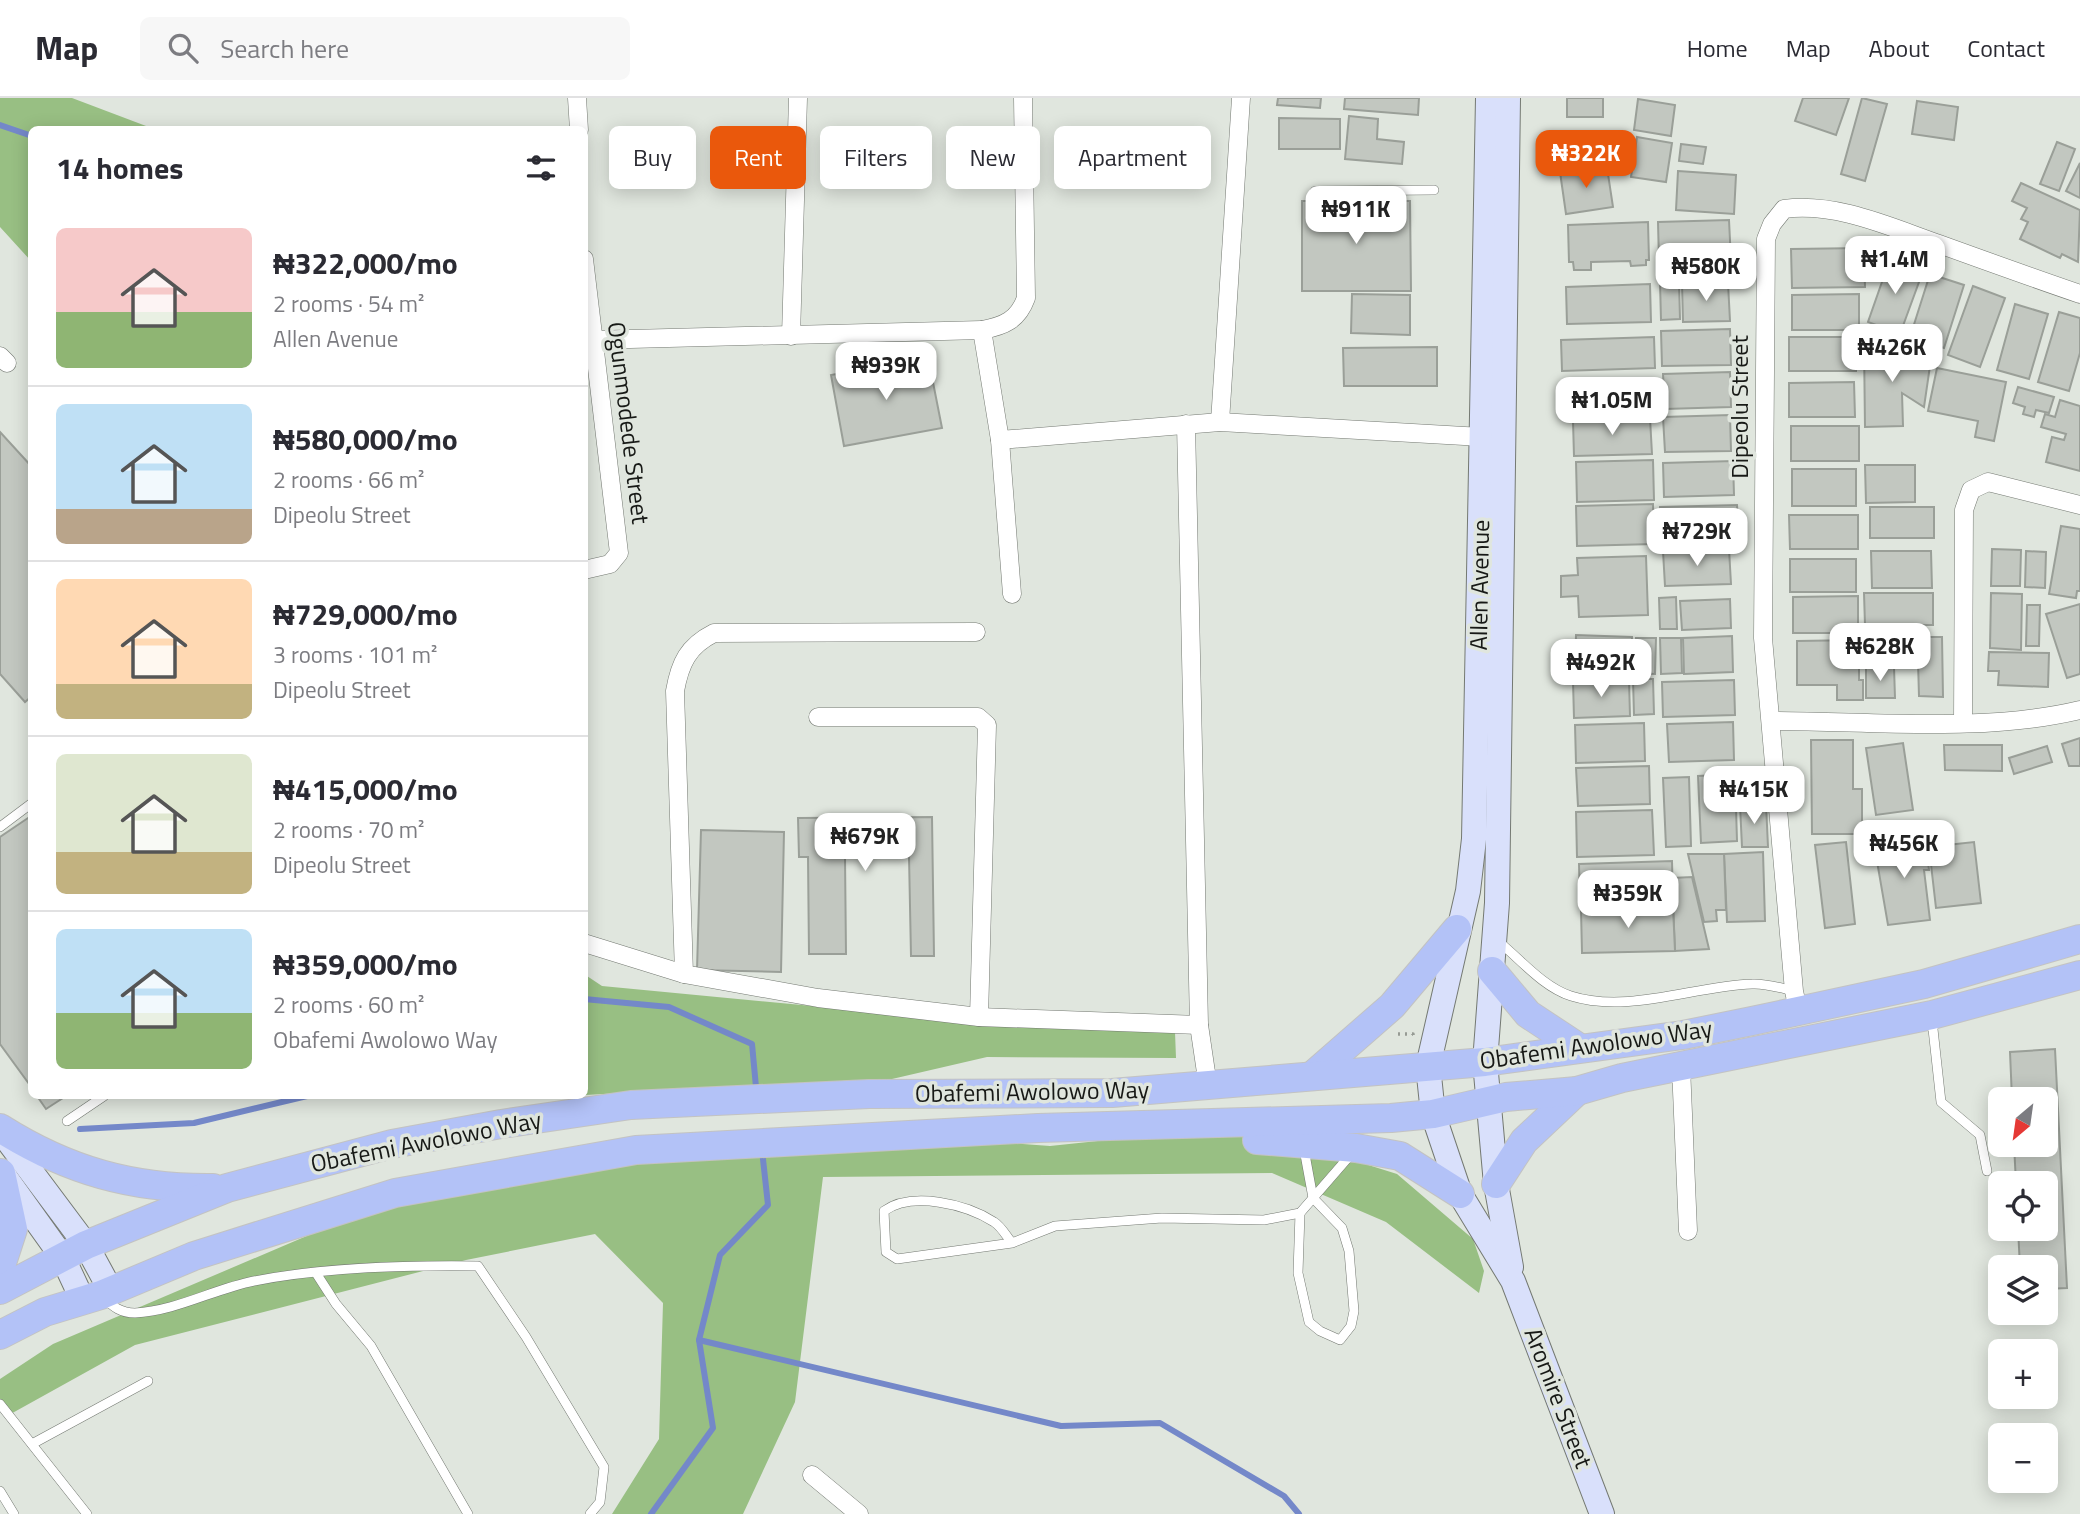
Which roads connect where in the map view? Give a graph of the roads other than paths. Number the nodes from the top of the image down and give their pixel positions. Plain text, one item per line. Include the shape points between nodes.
1 (577, 98) edge
2 (798, 98) edge
3 (1023, 98) edge
4 (1241, 98) edge
5 (1488, 98) edge
6 (1508, 98) edge
7 (579, 126) edge
8 (1434, 190) dead end
9 (1315, 191) dead end
10 (2080, 294) edge
11 (588, 303) edge
12 (982, 330) junction
13 (791, 336) junction
14 (592, 340) junction
15 (1220, 422) junction
16 (1186, 424) junction
17 (1482, 437) junction
18 (1000, 439) junction
19 (2080, 505) edge
20 (588, 569) edge
21 (1012, 594) dead end
22 (976, 632) dead end
23 (2080, 710) edge
24 (818, 717) dead end
25 (1772, 721) junction
26 (1963, 722) junction
27 (28, 806) edge
28 (0, 827) edge
29 (1457, 929) junction
30 (1495, 939) junction
31 (2080, 939) edge
32 (588, 944) edge
33 (1492, 971) junction
34 (684, 974) junction
35 (2080, 975) edge
36 (1796, 1000) junction
37 (1932, 1015) junction
38 (979, 1017) junction
39 (1199, 1024) junction
40 (1578, 1047) junction
41 (1485, 1062) junction
42 (1429, 1066) junction
43 (1681, 1067) junction
44 (1312, 1074) junction
45 (1208, 1086) junction
46 (1577, 1091) junction
47 (100, 1099) edge
48 (1487, 1101) junction
49 (1433, 1114) junction
50 (67, 1121) dead end
51 (1038, 1128) junction
52 (0, 1129) edge
53 (1303, 1142) junction
54 (1356, 1148) junction
55 (1987, 1171) dead end
56 (1, 1172) edge
57 (1496, 1184) junction
58 (227, 1188) junction
59 (1460, 1194) junction
60 (1313, 1198) junction
61 (1300, 1213) junction
62 (1688, 1231) dead end
63 (1012, 1244) junction
64 (75, 1252) junction
65 (0, 1269) edge
66 (316, 1273) junction
67 (1513, 1281) junction
68 (0, 1290) edge
69 (99, 1296) junction
70 (0, 1335) edge
71 (148, 1381) dead end
72 (0, 1404) edge
73 (32, 1444) junction
74 (812, 1475) dead end
75 (0, 1491) edge
76 (14, 1514) edge
77 (87, 1514) edge
78 (468, 1514) edge
79 (590, 1514) edge
80 (859, 1514) edge
81 (1602, 1514) edge

1 - 7 street
2 - 13 street
3 - 12 street via 1026,298 1010,322
4 - 15 street
5 - 17 main road, Allen Avenue
6 - 30 main road, Allen Avenue
8 - 9 lane
10 - 25 street, Dipeolu Street via 1829,209 1784,209 1772,224 1766,239 1763,638
11 - 14 street, Ogunmodede Street
12 - 13 street
12 - 18 street
13 - 14 street
14 - 20 street, Ogunmodede Street via 619,553 610,565
15 - 16 street
15 - 17 street
16 - 18 street
16 - 39 street
17 - 29 main road, Allen Avenue via 1474,839 1468,891
18 - 21 street
19 - 26 street via 1988,482 1970,491 1964,510
22 - 34 street via 714,633 686,654 675,691
23 - 26 street via 2047,718
24 - 38 street via 978,718 987,724
25 - 26 street
25 - 36 street, Dipeolu Street
27 - 28 lane
29 - 42 main road, Allen Avenue
29 - 44 main road via 1392,1006
30 - 33 main road, Allen Avenue
30 - 36 lane via 1569,996 1626,1000 1754,983
31 - 36 main road, Obafemi Awolowo Way via 1924,984
32 - 34 street
33 - 40 main road via 1528,1014
33 - 41 main road, Allen Avenue
34 - 38 street via 818,998
35 - 37 main road, Obafemi Awolowo Way
36 - 40 main road, Obafemi Awolowo Way via 1683,1035
37 - 43 main road, Obafemi Awolowo Way
37 - 55 lane via 1941,1102 1980,1135
38 - 39 street
39 - 45 street
40 - 41 main road, Obafemi Awolowo Way
41 - 42 main road, Obafemi Awolowo Way
41 - 48 main road, Allen Avenue
42 - 44 main road, Obafemi Awolowo Way
42 - 49 main road, Allen Avenue
43 - 46 main road, Obafemi Awolowo Way
43 - 62 street
44 - 45 main road, Obafemi Awolowo Way
45 - 58 main road, Obafemi Awolowo Way via 1112,1093 869,1094 631,1105 392,1144
46 - 48 main road, Obafemi Awolowo Way
46 - 57 main road via 1524,1140
47 - 50 lane
48 - 49 main road, Obafemi Awolowo Way
48 - 57 main road, Aromire Street
49 - 51 main road, Obafemi Awolowo Way via 1319,1122
49 - 59 main road, Aromire Street
51 - 53 main road
51 - 69 main road, Obafemi Awolowo Way via 636,1150 395,1194 194,1256
52 - 58 main road via 34,1149 118,1180 165,1189
52 - 64 main road
53 - 54 main road
53 - 60 lane
54 - 59 main road via 1408,1160
54 - 60 lane
56 - 64 main road
56 - 65 main road via 13,1229
57 - 67 main road, Aromire Street
58 - 64 main road, Obafemi Awolowo Way
59 - 67 main road, Aromire Street
60 - 61 lane
60 - 61 lane via 1342,1228 1349,1251 1354,1311 1351,1326 1340,1340 1309,1322 1298,1273
61 - 63 lane via 1264,1220 1162,1219 1055,1226
63 - 63 lane via 996,1223 950,1204 912,1200 884,1211 886,1252 897,1259
64 - 68 main road, Obafemi Awolowo Way
64 - 69 main road
66 - 69 lane via 253,1281 149,1312 115,1309
66 - 78 lane via 371,1346
66 - 79 lane via 478,1266 604,1467 600,1502
67 - 81 main road, Aromire Street
69 - 70 main road, Obafemi Awolowo Way via 46,1312
71 - 73 lane
72 - 73 lane
73 - 77 lane
74 - 80 street
75 - 76 lane

